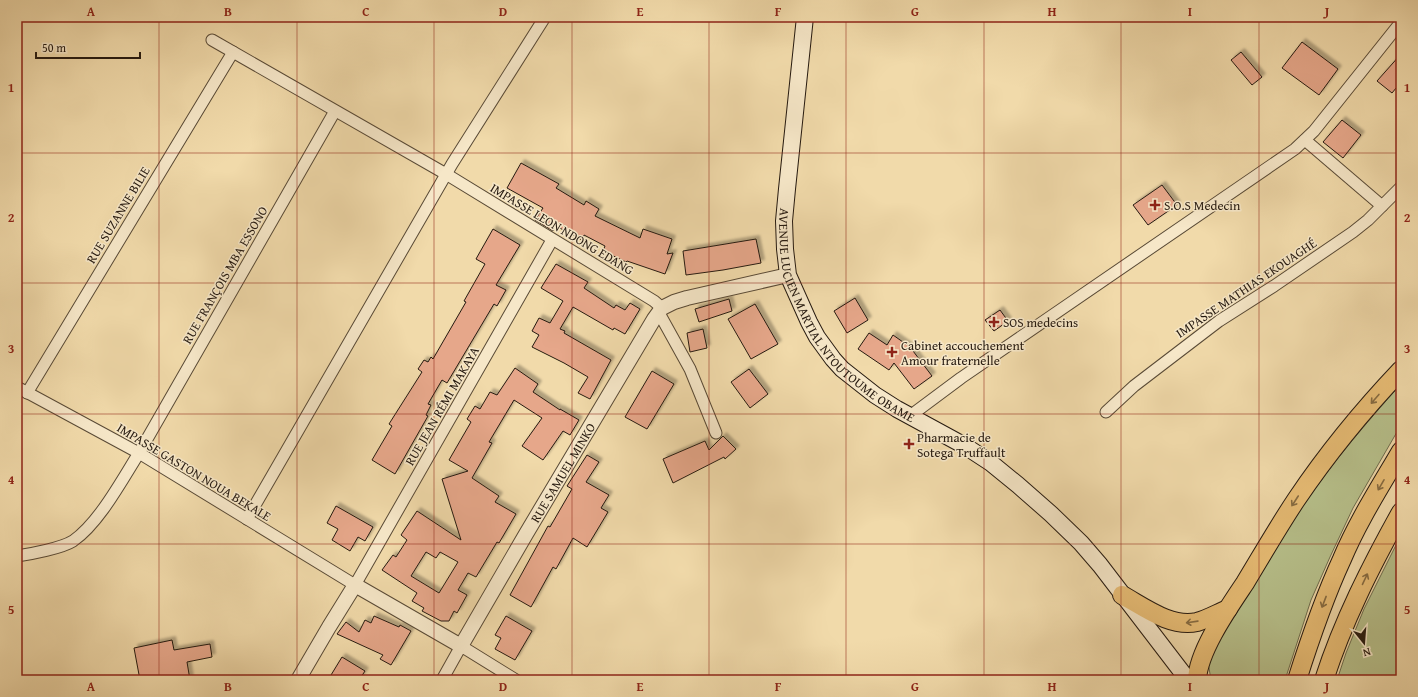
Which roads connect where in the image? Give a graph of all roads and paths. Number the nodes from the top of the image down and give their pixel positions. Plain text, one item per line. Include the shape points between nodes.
1 (545, 17) edge
2 (805, 17) edge
3 (1401, 22) edge
4 (212, 40) dead end
5 (233, 52) junction
6 (335, 111) junction
7 (1305, 140) junction
8 (446, 174) junction
9 (1401, 187) edge
10 (1382, 206) junction
11 (552, 240) junction
12 (788, 275) junction
13 (661, 311) junction
14 (1401, 370) edge
15 (22, 390) edge
16 (1106, 412) dead end
17 (910, 416) junction
18 (716, 433) dead end
19 (1401, 451) edge
20 (139, 453) junction
21 (1401, 512) edge
22 (247, 519) junction
23 (17, 556) edge
24 (352, 589) junction
25 (1122, 595) junction
26 (1228, 609) junction
27 (461, 646) junction
28 (298, 680) edge
29 (442, 680) edge
30 (516, 680) edge
31 (1188, 680) edge
32 (1197, 680) edge
33 (1297, 680) edge
34 (1324, 680) edge

1 - 8 street
2 - 12 main road, AVENUE LUCIEN MARTIAL NTOUTOUME OBAME via 784,221
3 - 7 street
4 - 5 street, IMPASSE LEON NDONG EDANG
5 - 6 street, IMPASSE LEON NDONG EDANG
5 - 15 street, RUE SUZANNE BILIE
6 - 8 street, IMPASSE LEON NDONG EDANG
6 - 20 street, RUE FRANÇOIS MBA ESSONO
7 - 10 street
7 - 17 street via 1280,160 961,378
8 - 11 street, IMPASSE LEON NDONG EDANG
8 - 22 street
9 - 10 street, IMPASSE MATHIAS EKOUAGHÉ
10 - 16 street, IMPASSE MATHIAS EKOUAGHÉ via 1336,244 1182,348
11 - 13 street, IMPASSE LEON NDONG EDANG via 654,300
11 - 24 street, RUE JEAN RÉMI MAKAYA
12 - 13 street via 687,298 674,302
12 - 17 main road, AVENUE LUCIEN MARTIAL NTOUTOUME OBAME via 817,338 833,360 875,395
13 - 18 street via 690,369
13 - 27 street, RUE SAMUEL MINKO
14 -> 26 main road via 1339,442 1296,500
15 - 20 street, IMPASSE GASTON NOUA BEKALE
17 - 25 main road, AVENUE LUCIEN MARTIAL NTOUTOUME OBAME via 965,446 1018,485 1081,543
19 -> 33 main road via 1342,558 1318,617
20 - 22 street, IMPASSE GASTON NOUA BEKALE
20 - 23 street, RUE FRANÇOIS MBA ESSONO via 105,506 72,541
34 -> 21 main road via 1346,621 1367,575
22 - 24 street, IMPASSE GASTON NOUA BEKALE
24 - 27 street
24 - 28 street
26 -> 25 main road via 1197,622 1179,622
25 - 31 main road, AVENUE LUCIEN MARTIAL NTOUTOUME OBAME
26 - 32 main road via 1202,658
27 - 29 street
27 - 30 street

